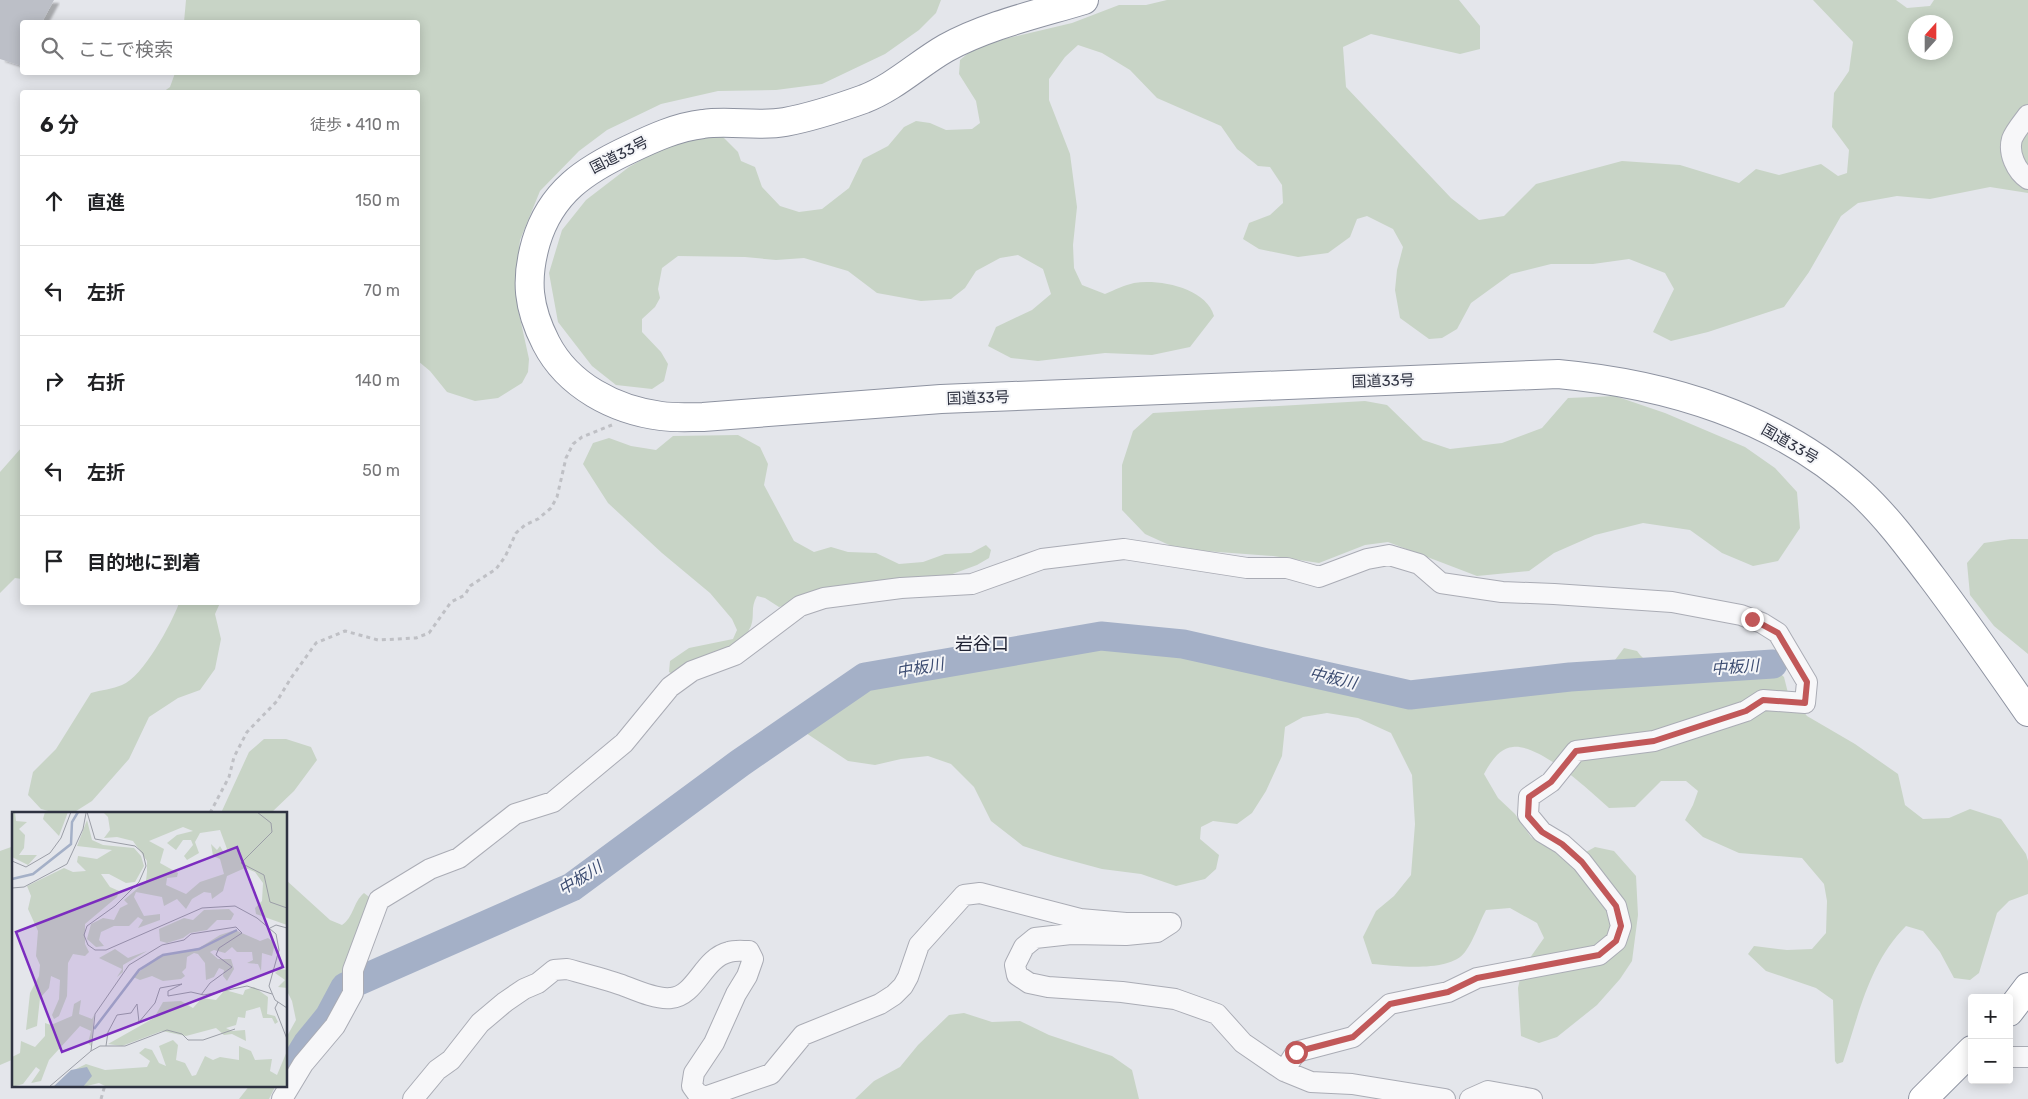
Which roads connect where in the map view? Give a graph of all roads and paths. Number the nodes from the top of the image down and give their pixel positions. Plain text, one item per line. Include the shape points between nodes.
1 (1084, 0) edge
2 (2028, 115) edge
3 (2028, 179) edge
4 (632, 410) junction
5 (2028, 712) edge
6 (211, 812) edge
7 (2028, 987) edge
8 (2013, 1007) edge
9 (1968, 1054) edge
10 (2013, 1057) edge
11 (2028, 1057) edge
12 (1284, 1071) junction
13 (105, 1086) edge
14 (101, 1099) edge
15 (282, 1099) edge
16 (413, 1099) edge
17 (1445, 1099) edge
18 (1470, 1099) edge
19 (1532, 1099) edge
20 (1923, 1099) edge

1 - 4 highway, 国道33号 via 975,35 946,49 867,98 784,122 704,124 676,130 646,141 585,172 565,190 549,210 531,259 532,308 548,347 559,364 577,382
2 - 3 street via 2012,140 2012,159
4 - 5 highway, 国道33号 via 663,416 703,417 941,399 1558,374 1650,387 1754,423 1793,443 1861,493 1903,538
4 - 6 path via 622,422 582,437 573,444 551,508 516,533 496,569 470,586 465,595 451,602 429,633 416,638 378,640 345,631 316,643 277,701 247,732
7 - 8 highway
9 - 20 highway
10 - 11 street
12 - 15 street via 1296,1052 1353,1037 1390,1004 1448,992 1477,978 1599,955 1616,941 1621,926 1616,906 1582,862 1542,832 1528,816 1529,797 1551,782 1576,751 1654,741 1746,711 1763,700 1805,703 1807,682 1778,633 1742,615 1672,602 1502,592 1441,582 1418,564 1389,555 1367,559 1319,577 1287,568 1247,568 1124,549 1042,559 972,584 901,588 824,598 800,606 735,655 692,671 670,687 624,743 553,802 515,814 459,858 430,868 379,900 353,970 353,993 335,1026 303,1064
12 - 16 street via 1243,1043 1217,1014 1175,999 1048,988 1017,975 1015,965 1024,947 1035,938 1157,932 1171,923 1080,919 980,893 964,895 919,945 908,977 894,996 803,1036 778,1068 758,1080 705,1097 692,1086 694,1073 714,1043 753,959 748,951 739,951 728,952 708,965 692,987 683,995 670,999 567,969 554,970 505,1002 480,1024
12 - 17 street via 1311,1082 1352,1084
13 - 14 path
18 - 19 street via 1488,1091

